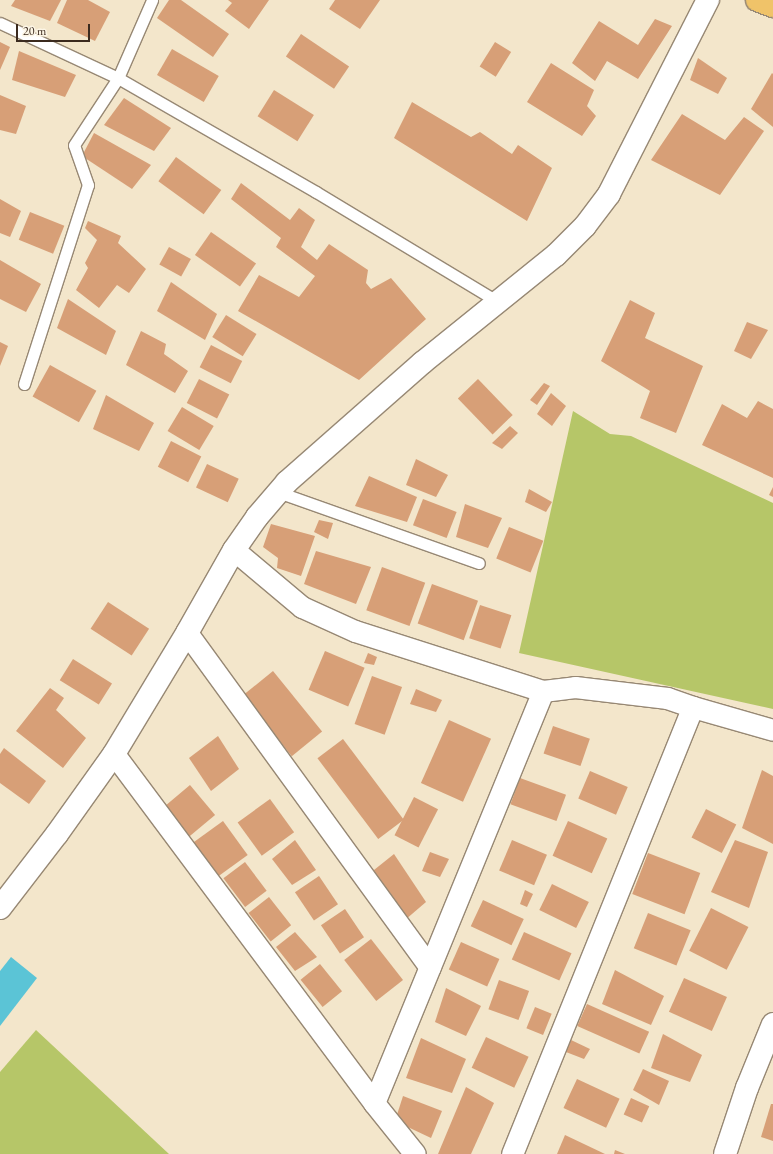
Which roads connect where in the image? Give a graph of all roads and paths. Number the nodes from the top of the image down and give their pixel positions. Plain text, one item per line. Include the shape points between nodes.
1 (152, 0) edge
2 (708, 0) edge
3 (757, 0) edge
4 (773, 6) edge
5 (0, 23) edge
6 (118, 78) junction
7 (498, 302) junction
8 (24, 384) dead end
9 (278, 492) junction
10 (234, 550) junction
11 (479, 562) dead end
12 (187, 633) junction
13 (543, 691) junction
14 (693, 707) junction
15 (773, 730) edge
16 (114, 754) junction
17 (0, 908) edge
18 (430, 967) junction
19 (773, 1024) edge
20 (374, 1103) junction
21 (415, 1154) edge
22 (512, 1154) edge
23 (726, 1154) edge

1 - 6 lane
2 - 7 street via 609,194 585,226 556,255
3 - 4 highway
5 - 6 lane
6 - 7 lane via 316,192
6 - 8 lane via 74,144 88,185
7 - 9 street via 422,363
9 - 10 street
9 - 11 lane
10 - 12 street
10 - 13 street via 302,607 321,617
12 - 16 street
12 - 18 street
13 - 14 street via 575,687 613,690 667,698
13 - 18 street
14 - 15 street
14 - 22 street
16 - 17 street
16 - 20 street
18 - 20 street
19 - 23 street via 747,1088
20 - 21 street

